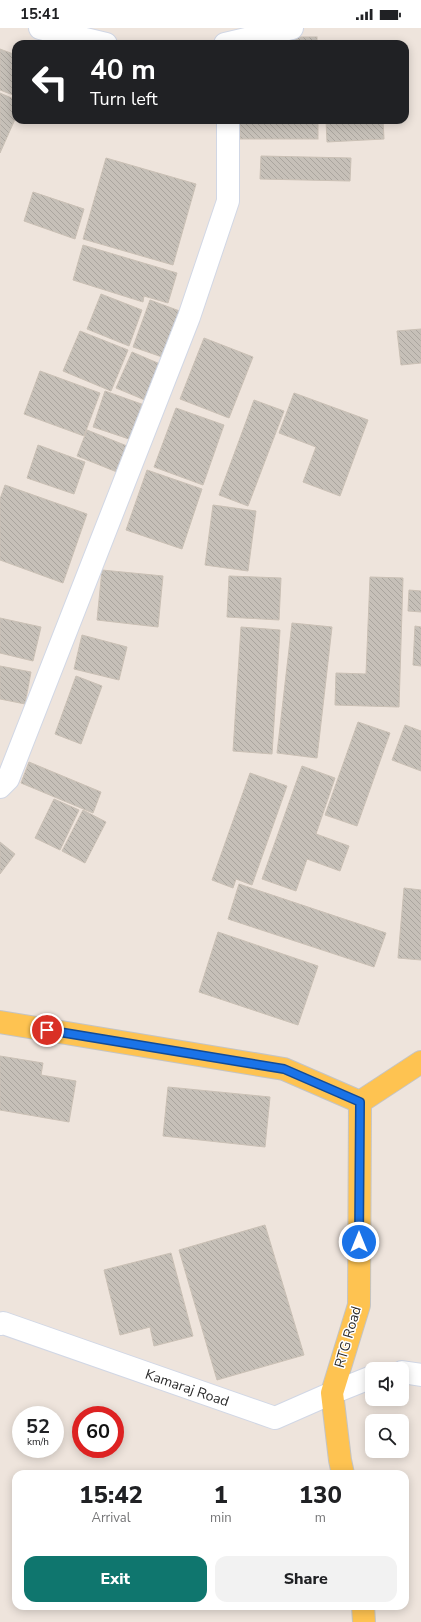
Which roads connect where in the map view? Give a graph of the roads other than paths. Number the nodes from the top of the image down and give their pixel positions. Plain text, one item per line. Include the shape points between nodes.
1 (40, 28) edge
2 (292, 28) edge
3 (90, 40) edge
4 (243, 40) edge
5 (228, 124) edge
6 (0, 787) edge
7 (0, 1022) edge
8 (421, 1062) edge
9 (360, 1102) junction
10 (0, 1324) edge
11 (409, 1373) edge
12 (421, 1375) edge
13 (365, 1380) edge
14 (332, 1393) junction
15 (342, 1470) edge
16 (363, 1610) edge
17 (364, 1622) edge

1 - 3 street
2 - 4 street
5 - 6 street via 228,201 189,317 8,779
7 - 9 main road via 284,1069
8 - 9 main road
9 - 14 main road, RTG Road via 359,1305
10 - 14 street, Kamaraj Road via 275,1418
11 - 12 street
13 - 14 street, Kamaraj Road
14 - 15 main road, RTG Road
16 - 17 main road

